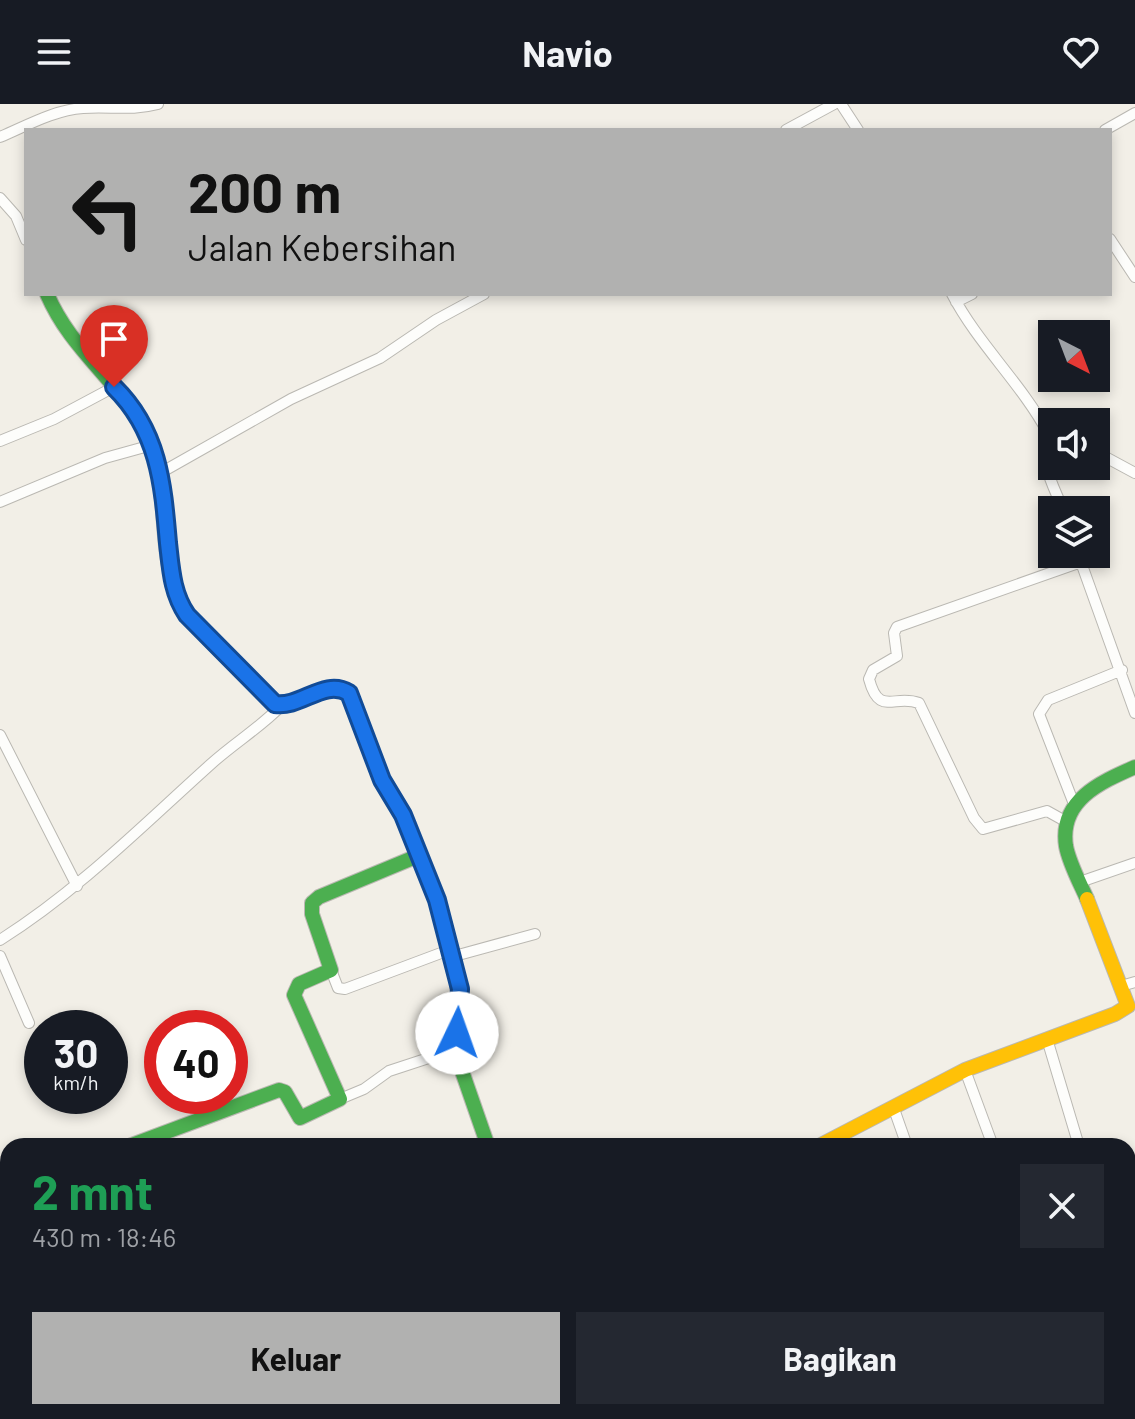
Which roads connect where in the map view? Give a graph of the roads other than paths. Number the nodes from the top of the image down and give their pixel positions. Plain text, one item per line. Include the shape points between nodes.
1 (158, 104) edge
2 (834, 104) edge
3 (841, 104) edge
4 (1135, 113) edge
5 (790, 128) edge
6 (857, 128) edge
7 (1109, 128) edge
8 (0, 137) edge
9 (0, 198) edge
10 (21, 213) edge
11 (1112, 242) edge
12 (1135, 277) edge
13 (48, 296) edge
14 (480, 296) edge
15 (954, 298) edge
16 (114, 387) junction
17 (1038, 417) edge
18 (0, 441) edge
19 (152, 445) junction
20 (1110, 460) edge
21 (162, 472) junction
22 (1135, 473) edge
23 (0, 502) edge
24 (1053, 568) edge
25 (1084, 568) edge
26 (1122, 670) junction
27 (282, 705) junction
28 (1135, 713) edge
29 (0, 735) edge
30 (1135, 767) edge
31 (1074, 804) junction
32 (1065, 821) junction
33 (420, 855) junction
34 (1135, 863) edge
35 (1080, 882) junction
36 (77, 886) junction
37 (535, 934) dead end
38 (0, 940) edge
39 (450, 954) junction
40 (0, 956) edge
41 (331, 970) junction
42 (1128, 984) edge
43 (1131, 1008) edge
44 (24, 1011) edge
45 (1047, 1039) junction
46 (456, 1049) junction
47 (965, 1070) junction
48 (340, 1099) junction
49 (894, 1109) junction
50 (150, 1138) edge
51 (485, 1138) edge
52 (838, 1138) edge
53 (904, 1138) edge
54 (990, 1138) edge
55 (1077, 1138) edge

1 - 8 street via 62,112
2 - 5 street
3 - 6 street
4 - 7 street
9 - 10 street
11 - 12 street
13 - 16 street via 72,344
14 - 21 street via 380,358 291,399
15 - 17 street
16 - 18 street
16 - 19 street
19 - 21 street
19 - 23 street via 105,458
20 - 22 street
21 - 27 street via 177,599 268,697
24 - 32 street via 897,627 897,656 873,670 869,679 882,701 919,703 983,829 1047,811
25 - 26 street
26 - 28 street
26 - 31 street via 1048,700 1040,709
27 - 33 street via 333,688 349,693 382,780
27 - 36 street
29 - 36 street
30 - 31 street via 1090,788
31 - 32 street
32 - 35 street via 1066,846
33 - 39 street
33 - 41 street via 312,903
34 - 35 street
35 - 42 street
36 - 38 street
37 - 39 street
39 - 41 street via 341,990
39 - 46 street via 460,989
40 - 44 street
41 - 48 street via 299,984 294,995
42 - 43 street
43 - 45 street
45 - 47 street
45 - 55 street
46 - 48 street via 389,1071
46 - 51 street
47 - 49 street
47 - 54 street
48 - 50 street via 300,1118 279,1090
49 - 52 street
49 - 53 street

